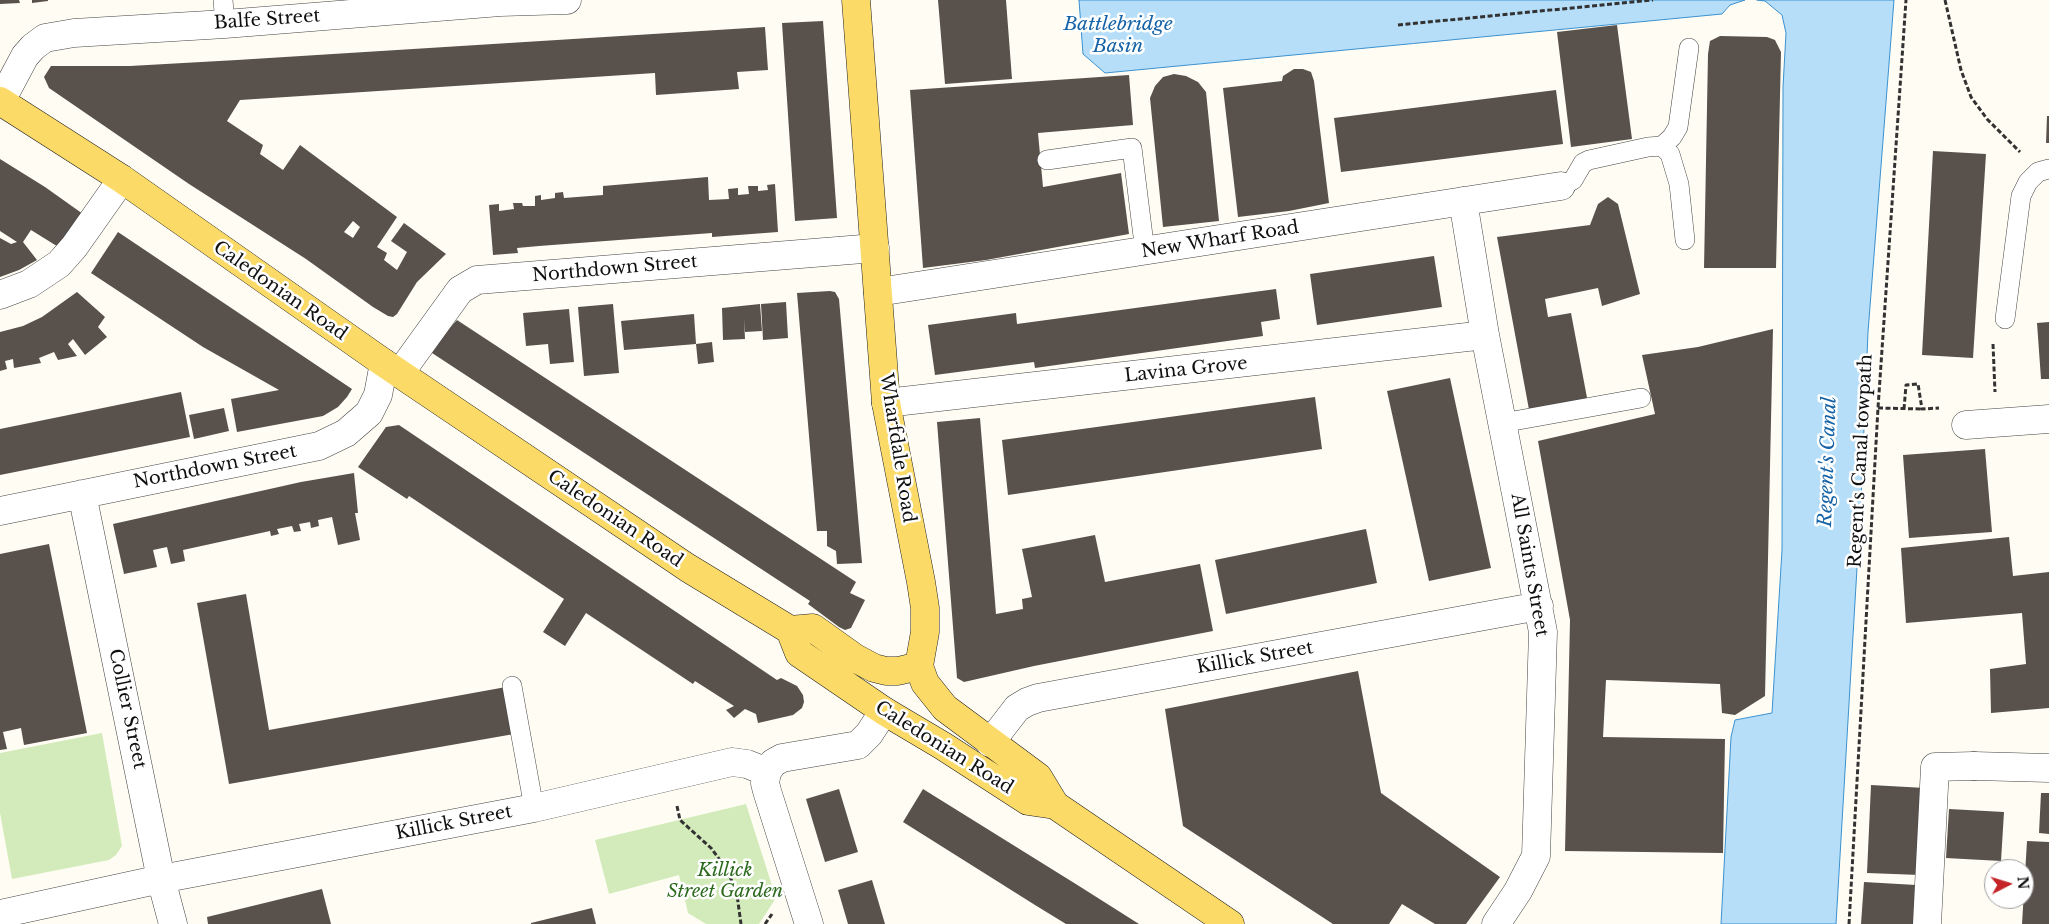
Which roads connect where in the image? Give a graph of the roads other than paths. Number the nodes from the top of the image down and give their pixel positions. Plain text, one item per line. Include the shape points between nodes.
1 (567, 0) edge
2 (856, 0) edge
3 (500, 1) edge
4 (224, 12) edge
5 (1689, 48) dead end
6 (0, 101) edge
7 (1662, 146) junction
8 (1047, 160) dead end
9 (2044, 171) edge
10 (122, 179) junction
11 (1561, 186) joint
12 (1463, 201) junction
13 (1684, 240) dead end
14 (875, 248) junction
15 (1145, 252) junction
16 (878, 292) junction
17 (0, 295) edge
18 (2005, 319) road end
19 (1485, 335) junction
20 (392, 368) junction
21 (1640, 398) dead end
22 (886, 404) junction
23 (2049, 419) edge
24 (1502, 423) junction
25 (1966, 425) road end
26 (82, 494) junction
27 (0, 511) edge
28 (1539, 606) junction
29 (790, 630) junction
30 (920, 666) junction
31 (512, 686) dead end
32 (884, 711) junction
33 (990, 743) junction
34 (2049, 768) edge
35 (767, 772) junction
36 (1055, 805) junction
37 (534, 808) junction
38 (161, 879) junction
39 (0, 914) edge
40 (173, 924) edge
41 (809, 924) edge
42 (1230, 924) edge
43 (1496, 924) edge
44 (1927, 924) edge

1 - 3 street, Balfe Street
2 - 14 main road, Wharfdale Road
3 - 4 street, Balfe Street
4 - 6 street, Balfe Street via 45,38 25,56
5 - 7 lane via 1678,127
6 - 10 main road, Caledonian Road
7 - 11 lane via 1589,160 1573,180
7 - 13 lane via 1670,154 1679,184
8 - 15 lane via 1132,148
9 - 18 lane via 2028,182 2021,196
10 - 17 street via 74,248 59,264 29,284
10 - 20 main road, Caledonian Road
11 - 12 street, New Wharf Road
12 - 15 street, New Wharf Road
12 - 19 street, All Saints Street
14 - 16 main road, Wharfdale Road
14 - 20 street, Northdown Street via 477,280 460,290
15 - 16 street, New Wharf Road
16 - 22 main road, Wharfdale Road
19 - 22 street, Lavina Grove
19 - 24 street, All Saints Street
20 - 26 street, Northdown Street via 374,405 359,423 319,446
20 - 29 main road, Caledonian Road via 688,568
21 - 24 lane
22 - 30 main road, Wharfdale Road via 921,582 926,632
23 - 25 street
24 - 28 street, All Saints Street
26 - 27 street, Northdown Street
26 - 38 street, Collier Street
28 - 33 street, Killick Street via 1038,698 1017,708
28 - 43 street, All Saints Street via 1543,632 1536,856
29 - 30 main road via 813,628 874,668 898,671
29 - 32 main road, Caledonian Road via 799,653
30 - 33 main road via 925,683 945,708
31 - 37 lane
32 - 35 street via 858,745 782,758
32 - 36 main road, Caledonian Road via 1028,801
33 - 36 main road via 1038,777
34 - 44 street via 1935,767
35 - 37 street, Killick Street via 732,762
35 - 41 street via 767,791
36 - 42 main road, Caledonian Road
37 - 38 street, Killick Street
38 - 39 street, Killick Street
38 - 40 street, Collier Street

